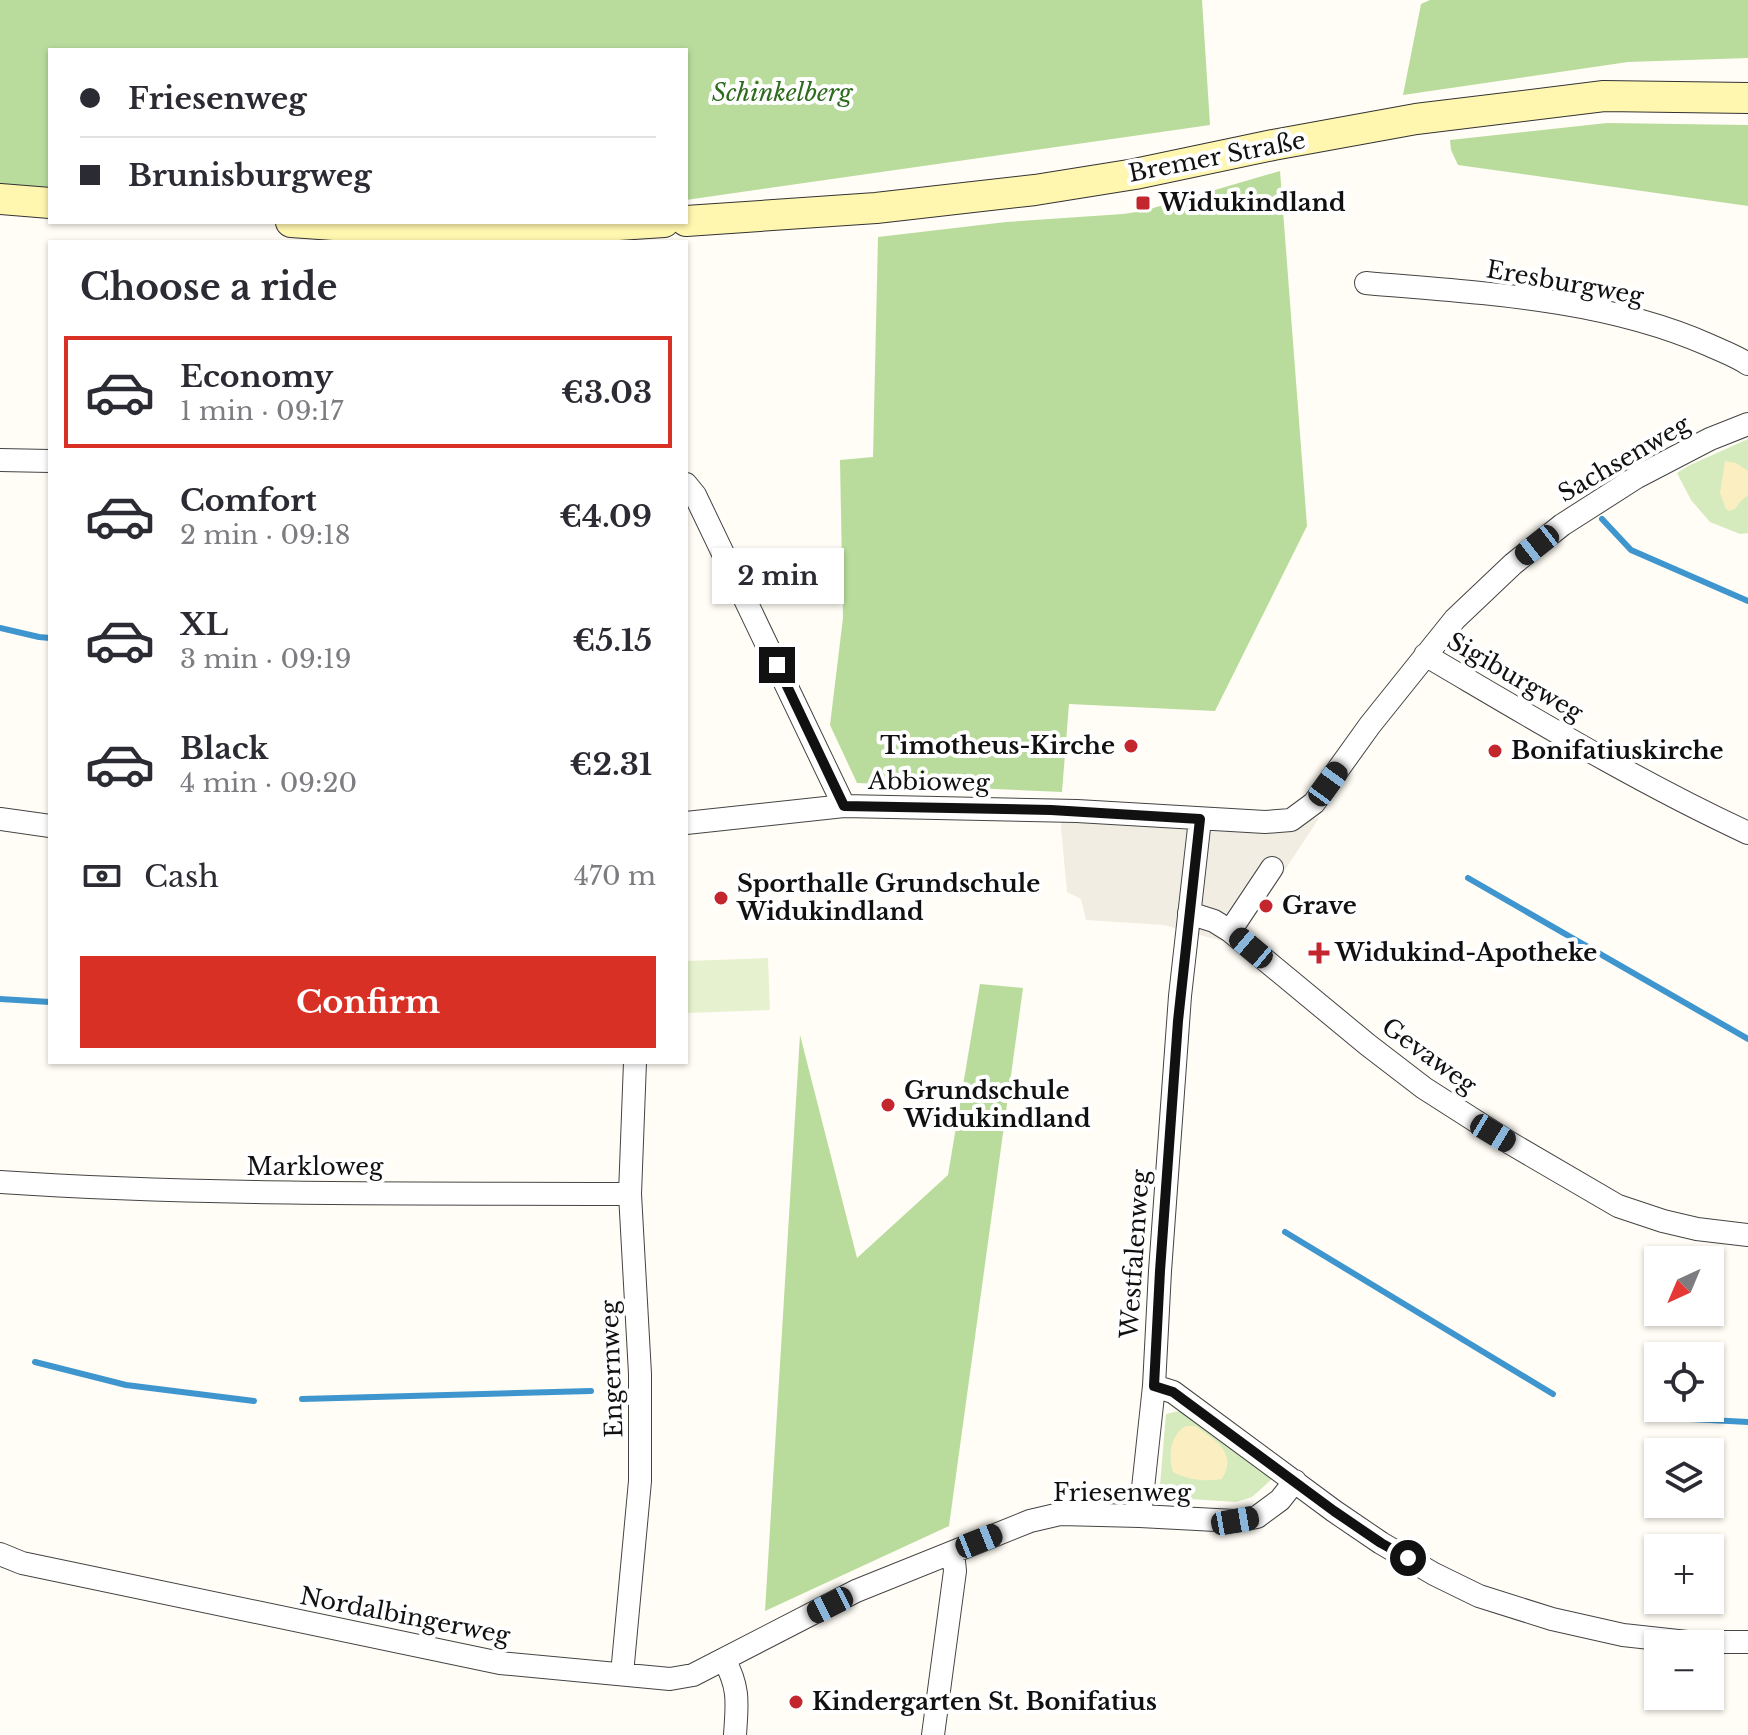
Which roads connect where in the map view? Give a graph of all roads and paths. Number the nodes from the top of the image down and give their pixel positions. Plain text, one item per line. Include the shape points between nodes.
1 (1748, 98) edge
2 (0, 199) edge
3 (48, 203) edge
4 (688, 221) edge
5 (298, 224) edge
6 (633, 224) edge
7 (334, 234) edge
8 (1366, 283) dead end
9 (1748, 364) edge
10 (1748, 424) edge
11 (0, 460) edge
12 (48, 461) edge
13 (688, 486) edge
14 (1425, 655) junction
15 (844, 806) junction
16 (0, 819) edge
17 (1200, 819) junction
18 (688, 823) edge
19 (48, 826) edge
20 (1748, 833) edge
21 (1272, 868) dead end
22 (1189, 913) junction
23 (1230, 931) junction
24 (635, 1064) edge
25 (0, 1182) edge
26 (630, 1194) junction
27 (1748, 1235) edge
28 (1154, 1386) junction
29 (1295, 1481) junction
30 (1140, 1516) junction
31 (953, 1552) junction
32 (0, 1554) edge
33 (1748, 1642) edge
34 (724, 1659) junction
35 (622, 1674) junction
36 (735, 1735) edge
37 (933, 1735) edge

1 - 4 main road, Bremer Straße via 1588,97 1416,119 1035,190
2 - 3 main road
5 - 7 main road
6 - 7 main road
8 - 9 street, Eresburgweg via 1530,298 1626,317 1682,333
10 - 14 street, Sachsenweg via 1637,477 1562,525 1478,597
11 - 12 street
13 - 15 street
14 - 17 street, Sachsenweg via 1314,803 1291,820
14 - 20 street, Sigiburgweg via 1608,762
15 - 17 street, Abbioweg
15 - 18 street, Abbioweg
16 - 19 street
17 - 22 street, Westfalenweg
21 - 23 street
22 - 23 street, Gevaweg
22 - 28 street, Westfalenweg
23 - 27 street, Gevaweg via 1424,1088 1510,1143 1618,1206 1697,1229
24 - 26 street, Engernweg
25 - 26 street, Markloweg via 166,1191
26 - 35 street, Engernweg via 640,1481
28 - 29 street via 1173,1392
28 - 30 street, Westfalenweg
29 - 30 street, Friesenweg via 1257,1517 1235,1521
29 - 33 street via 1381,1543 1479,1596 1623,1635
30 - 31 street, Friesenweg via 1060,1514
31 - 34 street, Friesenweg via 856,1591
31 - 37 street via 955,1571
32 - 35 street, Nordalbingerweg via 22,1563 500,1663
34 - 35 street, Nordalbingerweg via 693,1675 670,1679
34 - 36 street via 738,1694

